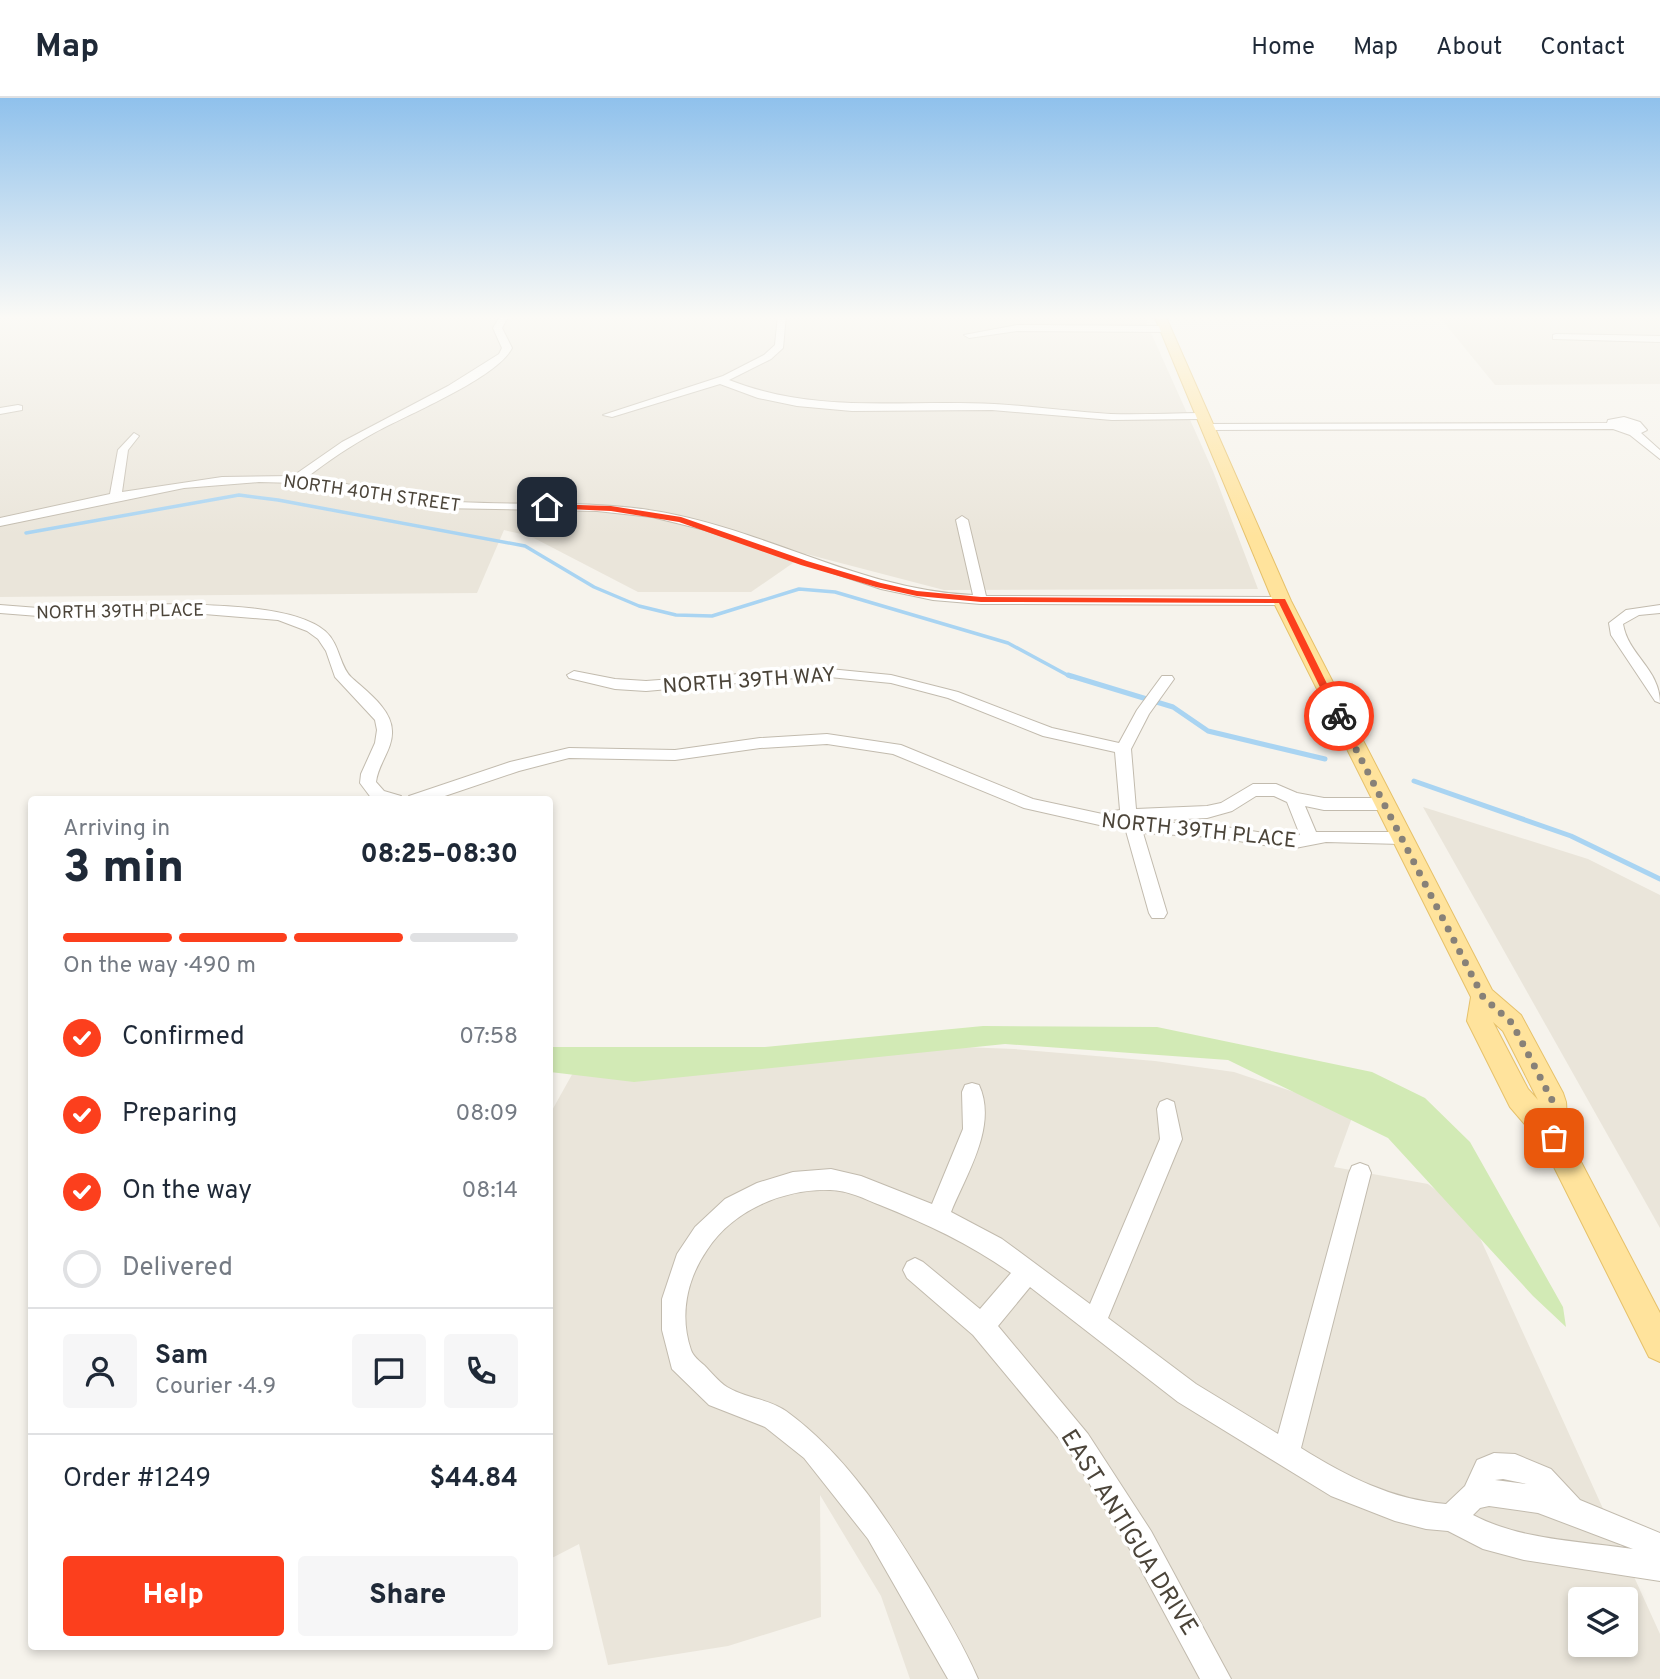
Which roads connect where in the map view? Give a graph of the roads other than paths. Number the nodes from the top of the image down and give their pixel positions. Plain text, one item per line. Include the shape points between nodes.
1 (451, 389) edge
2 (687, 389) edge
3 (742, 389) edge
4 (1190, 389) edge
5 (18, 408) dead end
6 (0, 411) edge
7 (608, 415) dead end
8 (1204, 422) junction
9 (134, 436) dead end
10 (1660, 456) edge
11 (296, 480) junction
12 (116, 496) junction
13 (962, 520) dead end
14 (0, 522) edge
15 (981, 600) junction
16 (1282, 601) junction
17 (0, 609) edge
18 (1660, 609) edge
19 (574, 675) dead end
20 (1164, 684) dead end
21 (1660, 698) edge
22 (1123, 749) junction
23 (381, 796) edge
24 (427, 796) edge
25 (1294, 798) junction
26 (1384, 804) junction
27 (1130, 821) junction
28 (1401, 838) junction
29 (1311, 841) junction
30 (1158, 913) dead end
31 (972, 1091) dead end
32 (1167, 1109) dead end
33 (1360, 1173) dead end
34 (937, 1217) junction
35 (915, 1270) dead end
36 (1028, 1271) junction
37 (1094, 1323) junction
38 (982, 1326) junction
39 (1660, 1346) edge
40 (1286, 1454) junction
41 (1451, 1518) junction
42 (1660, 1548) edge
43 (1660, 1567) edge
44 (962, 1679) edge
45 (1216, 1679) edge

1 - 11 street via 344,444
2 - 7 street
3 - 8 street via 797,403 852,408 992,407
4 - 8 main road
5 - 6 street
8 - 10 street via 1614,426 1633,432
8 - 16 main road
9 - 12 street via 123,450
11 - 12 street, NORTH 40TH STREET via 242,479
11 - 15 street, NORTH 40TH STREET via 447,505 645,512 879,586
12 - 14 street, NORTH 40TH STREET
13 - 15 street
15 - 16 street, NORTH 40TH STREET
16 - 26 main road
17 - 23 street, NORTH 39TH PLACE via 64,614 192,609 280,617 312,628 333,651 340,674 379,713 386,730 368,783
18 - 21 street via 1623,615 1616,623 1618,635
19 - 22 street, NORTH 39TH WAY via 646,686 819,672 891,678 953,695 1048,732
20 - 22 street
22 - 27 street
24 - 27 street, NORTH 39TH PLACE via 569,753 675,755 827,738 896,749 1030,804 1087,818
25 - 26 street, NORTH 39TH PLACE via 1324,804
25 - 27 street, NORTH 39TH PLACE via 1276,790 1253,790 1226,807 1207,812
25 - 29 street, NORTH 39TH PLACE
26 - 28 main road
27 - 29 street, NORTH 39TH PLACE via 1290,843
27 - 30 street
28 - 29 street, NORTH 39TH PLACE via 1326,836
28 - 39 main road via 1483,997 1480,1021 1519,1098 1554,1138
31 - 34 street via 974,1129
32 - 37 street via 1171,1139
33 - 40 street
34 - 36 street
34 - 44 street via 831,1179 793,1182 765,1191 733,1207 703,1235 685,1262 674,1300 674,1330 681,1360 695,1377 718,1396 774,1418 813,1449 878,1529
35 - 38 street, EAST ANTIGUA DRIVE
36 - 37 street
36 - 38 street
37 - 40 street via 1187,1392
38 - 45 street, EAST ANTIGUA DRIVE via 1079,1443 1141,1542
40 - 41 street via 1340,1487 1395,1508
41 - 42 street via 1476,1495 1501,1492 1542,1500
41 - 43 street via 1483,1535 1524,1546

